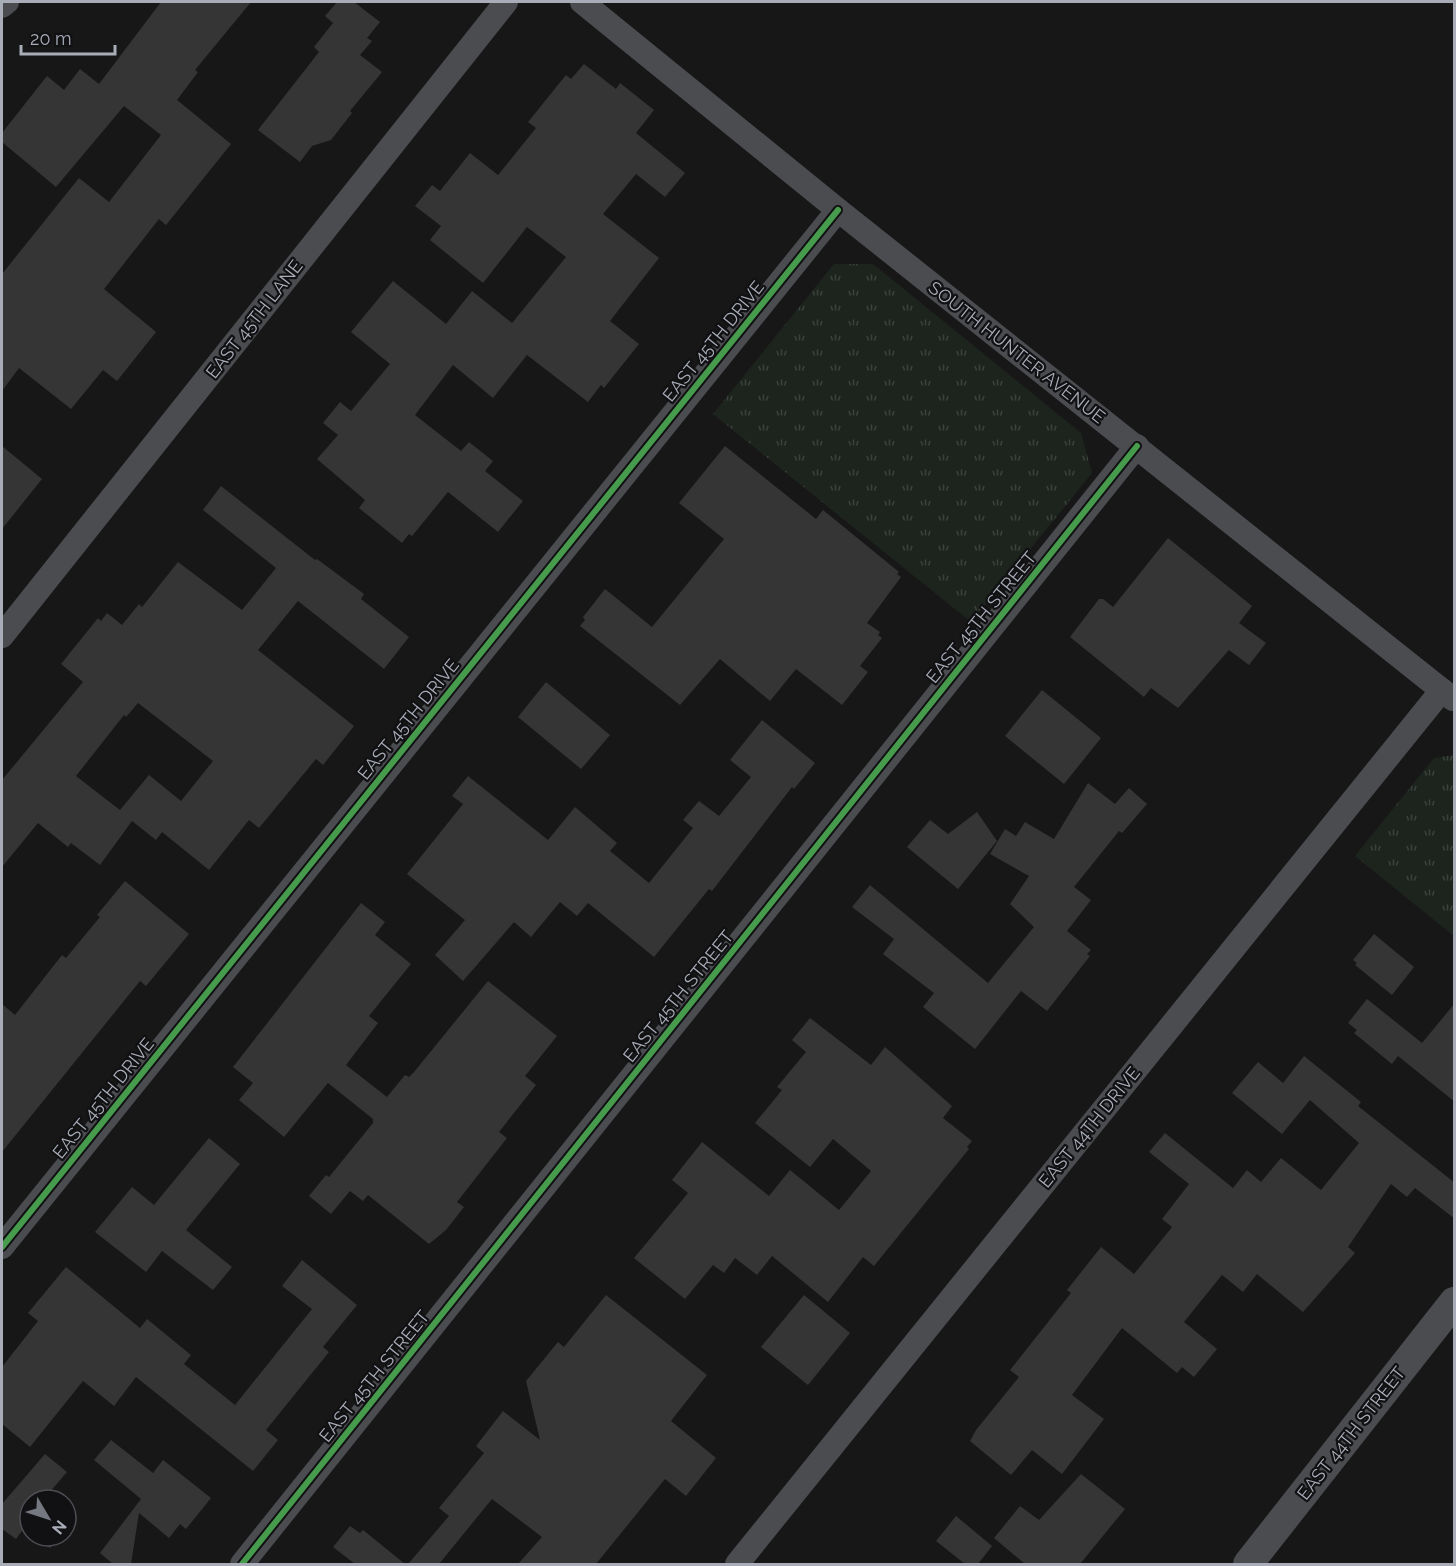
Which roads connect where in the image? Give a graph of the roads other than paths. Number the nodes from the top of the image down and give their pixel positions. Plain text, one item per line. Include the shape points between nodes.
1 (7, 2) edge
2 (506, 2) edge
3 (582, 2) edge
4 (2, 6) edge
5 (838, 210) junction
6 (1137, 446) junction
7 (2, 636) edge
8 (1448, 695) edge
9 (2, 1247) edge
10 (1453, 1306) edge
11 (242, 1564) edge
12 (737, 1564) edge
13 (1248, 1564) edge

1 - 4 street
2 - 7 street, EAST 45TH LANE
3 - 5 street, SOUTH HUNTER AVENUE
5 - 6 street, SOUTH HUNTER AVENUE
5 - 9 street, EAST 45TH DRIVE
6 - 8 street, SOUTH HUNTER AVENUE
6 - 11 street, EAST 45TH STREET
8 - 12 street, EAST 44TH DRIVE
10 - 13 street, EAST 44TH STREET

